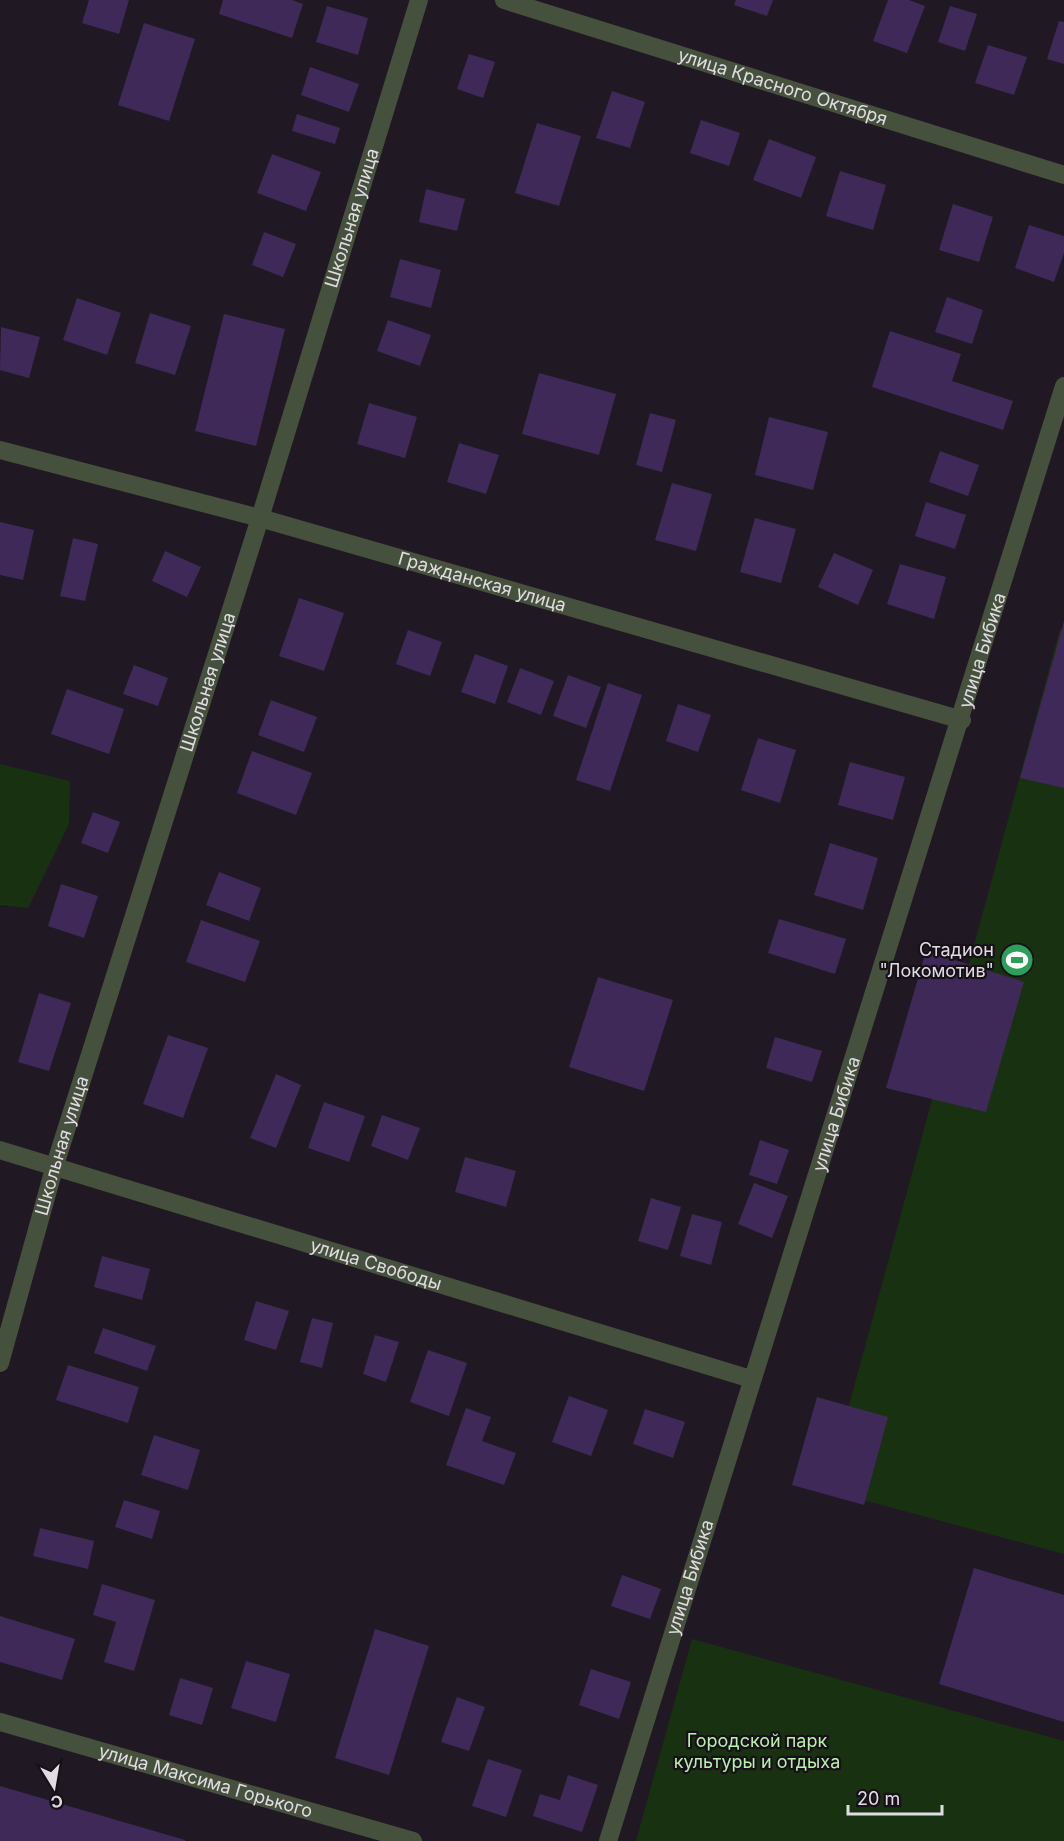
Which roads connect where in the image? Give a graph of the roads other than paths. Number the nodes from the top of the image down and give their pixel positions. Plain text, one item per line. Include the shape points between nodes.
1 (419, 0) edge
2 (504, 0) edge
3 (1064, 175) edge
4 (1064, 386) edge
5 (0, 450) edge
6 (260, 519) junction
7 (962, 720) junction
8 (0, 1150) edge
9 (56, 1165) junction
10 (0, 1363) edge
11 (751, 1379) junction
12 (0, 1722) edge
13 (413, 1841) edge
14 (608, 1841) edge

1 - 6 street, Школьная улица
2 - 3 street, улица Красного Октября
4 - 7 street, улица Бибика
5 - 6 street, Гражданская улица
6 - 7 street, Гражданская улица
6 - 9 street, Школьная улица
7 - 11 street, улица Бибика
8 - 9 street, улица Свободы
9 - 10 street, Школьная улица
9 - 11 street, улица Свободы
11 - 14 street, улица Бибика
12 - 13 street, улица Максима Горького

